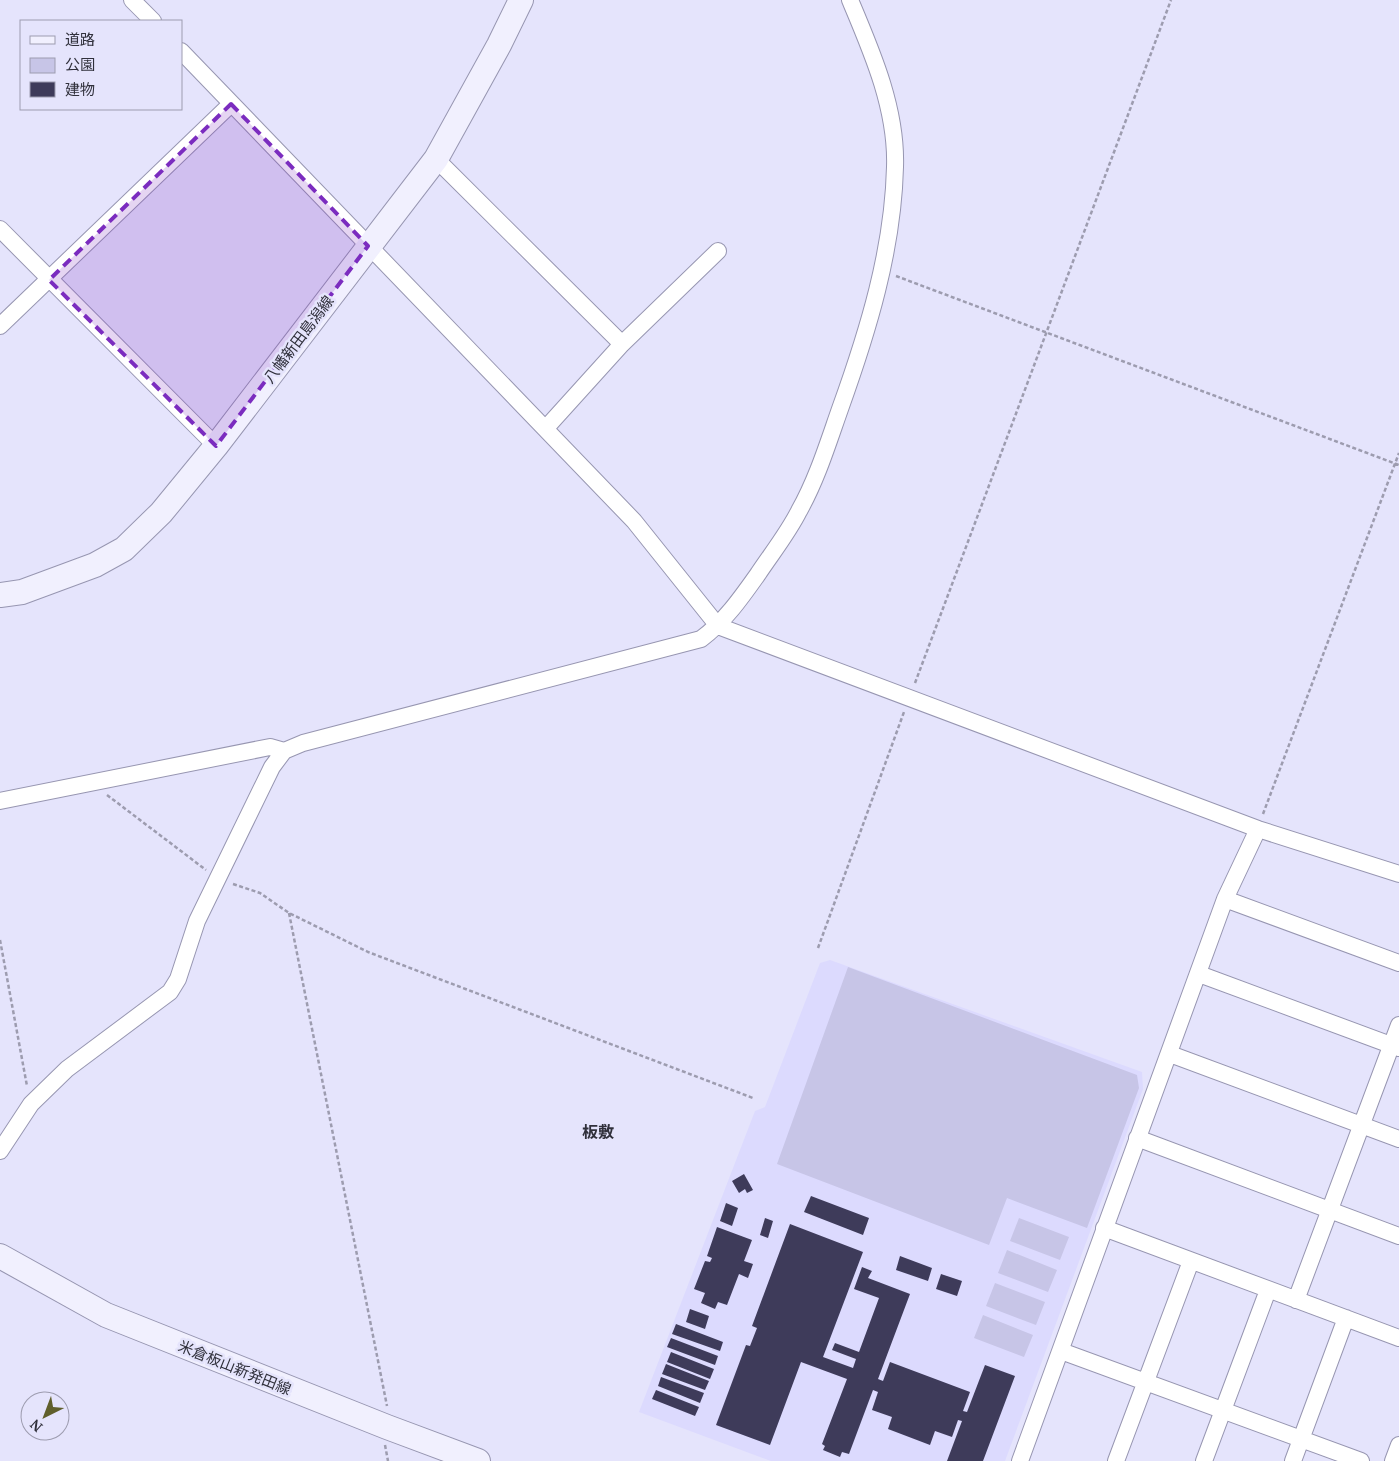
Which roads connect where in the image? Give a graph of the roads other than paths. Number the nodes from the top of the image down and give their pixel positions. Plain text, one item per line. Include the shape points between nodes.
1 (132, 0) edge
2 (521, 0) edge
3 (850, 0) edge
4 (152, 20) edge
5 (182, 52) edge
6 (232, 104) junction
7 (436, 158) junction
8 (0, 229) edge
9 (368, 246) junction
10 (718, 251) dead end
11 (49, 280) junction
12 (0, 326) edge
13 (622, 344) junction
14 (546, 428) junction
15 (216, 446) junction
16 (0, 595) edge
17 (718, 626) junction
18 (284, 751) junction
19 (0, 801) edge
20 (1258, 829) junction
21 (1398, 872) edge
22 (1225, 899) junction
23 (1399, 963) edge
24 (1199, 974) junction
25 (1399, 1025) edge
26 (1395, 1047) edge
27 (1170, 1054) junction
28 (1362, 1124) junction
29 (1137, 1138) junction
30 (1399, 1139) edge
31 (0, 1151) edge
32 (1330, 1209) junction
33 (1104, 1228) junction
34 (1399, 1236) edge
35 (0, 1256) edge
36 (1191, 1261) junction
37 (1268, 1290) junction
38 (1296, 1300) junction
39 (1346, 1318) junction
40 (1399, 1338) edge
41 (1061, 1351) junction
42 (1146, 1380) junction
43 (1224, 1409) junction
44 (1302, 1439) junction
45 (1399, 1445) edge
46 (478, 1461) edge
47 (1020, 1461) edge
48 (1116, 1461) edge
49 (1204, 1461) edge
50 (1294, 1461) edge
51 (1361, 1461) edge
52 (1393, 1461) edge

1 - 4 street
2 - 7 main road, 八幡新田島潟線
3 - 17 street via 878,74 893,126 895,166 882,271 848,386 823,458 799,511
5 - 6 street
6 - 9 street
6 - 11 street
7 - 9 main road, 八幡新田島潟線
7 - 13 street
8 - 11 street
9 - 14 street
9 - 15 main road, 八幡新田島潟線
10 - 13 street
11 - 12 street
11 - 15 street
13 - 14 street
14 - 17 street via 634,521
15 - 16 main road, 八幡新田島潟線 via 161,513 124,549 95,566 22,592
17 - 18 street via 701,638 303,743
17 - 20 street
18 - 19 street via 270,747
18 - 31 street via 272,767 217,878 170,992 67,1069 31,1104
20 - 21 street
20 - 22 street
22 - 23 street
22 - 24 street
24 - 26 street
24 - 27 street
25 - 26 street
26 - 28 street
27 - 28 street
27 - 29 street
28 - 30 street
28 - 32 street
29 - 32 street
29 - 33 street
32 - 34 street
32 - 38 street
33 - 36 street
33 - 41 street
35 - 46 main road, 米倉板山新発田線 via 106,1315 387,1428
36 - 37 street
36 - 42 street
37 - 38 street
37 - 43 street
38 - 39 street
39 - 40 street
39 - 44 street
41 - 42 street
41 - 47 street
42 - 43 street
42 - 48 street
43 - 44 street
43 - 49 street
44 - 50 street
44 - 51 street
45 - 52 street

